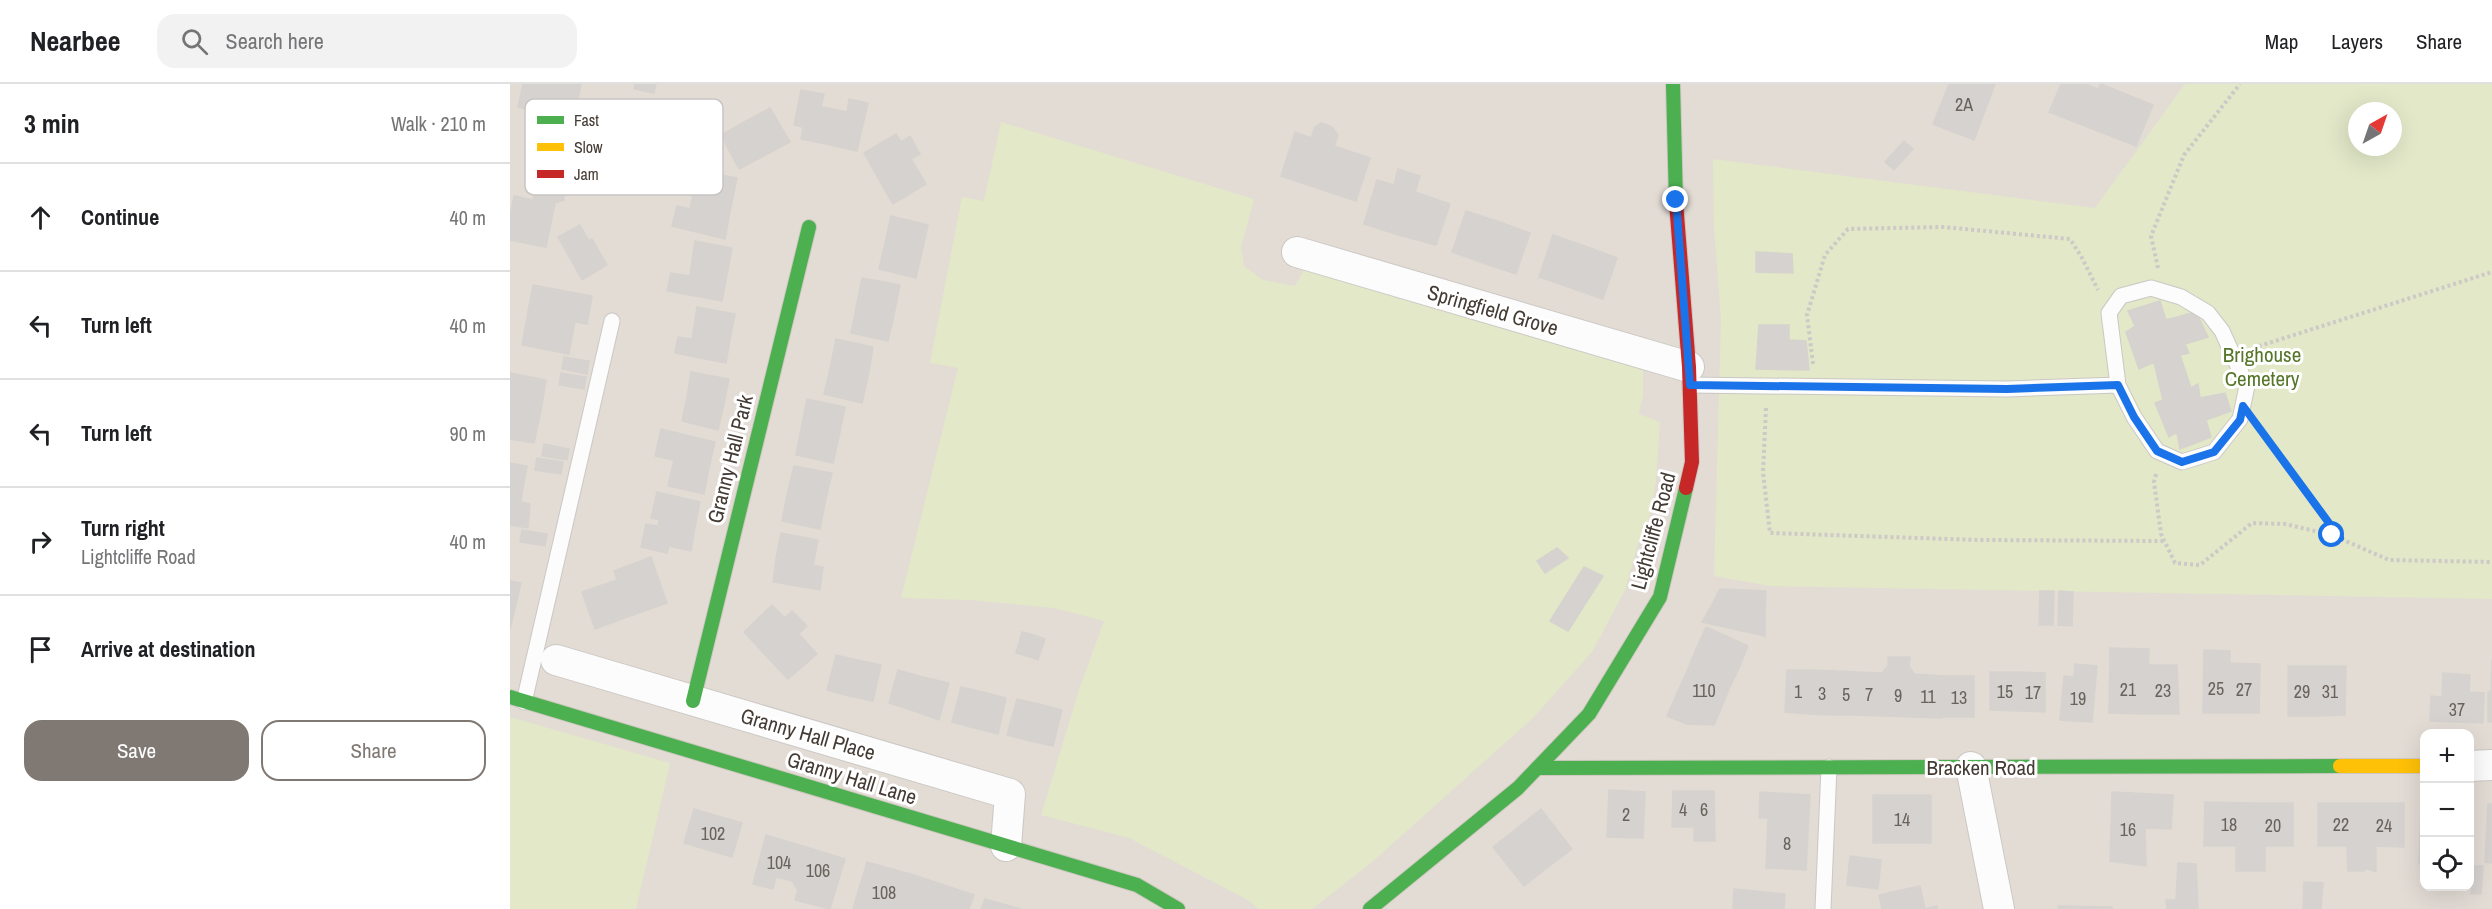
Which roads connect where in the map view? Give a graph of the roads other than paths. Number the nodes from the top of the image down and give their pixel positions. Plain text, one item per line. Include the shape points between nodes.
1 (1673, 84) edge
2 (809, 227) dead end
3 (1298, 252) dead end
4 (612, 321) dead end
5 (1690, 376) junction
6 (2118, 385) junction
7 (556, 660) dead end
8 (517, 699) edge
9 (693, 701) junction
10 (2492, 765) edge
11 (2420, 766) edge
12 (2474, 766) edge
13 (1829, 767) junction
14 (1971, 767) junction
15 (1537, 768) junction
16 (1006, 846) junction
17 (1178, 909) edge
18 (1370, 909) edge
19 (1823, 909) edge
20 (2000, 909) edge

1 - 5 street, Lightcliffe Road via 1676,200
2 - 9 street, Granny Hall Park
3 - 5 street, Springfield Grove
4 - 8 lane
5 - 6 lane via 1767,386 2007,389
5 - 15 street, Lightcliffe Road via 1692,462 1660,597 1589,714
6 - 6 lane via 2157,451 2182,462 2214,452 2240,420 2247,386 2222,331 2208,314 2181,297 2151,288 2121,296 2109,313
7 - 9 street, Granny Hall Place
8 - 16 street, Granny Hall Lane
9 - 16 street, Granny Hall Place via 1010,794
10 - 12 street
11 - 14 street, Bracken Road
13 - 14 street, Bracken Road
13 - 15 street, Bracken Road
13 - 19 lane
14 - 20 street
15 - 18 street, Lightcliffe Road via 1518,788
16 - 17 street, Granny Hall Lane via 1137,885

